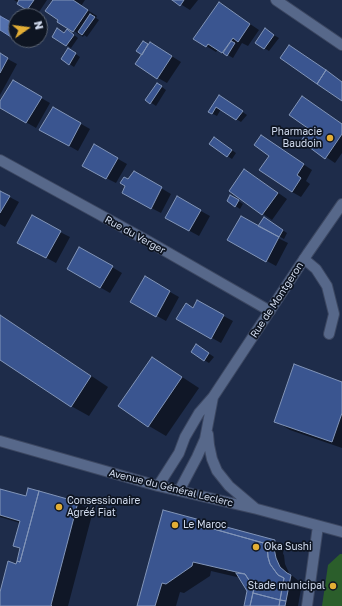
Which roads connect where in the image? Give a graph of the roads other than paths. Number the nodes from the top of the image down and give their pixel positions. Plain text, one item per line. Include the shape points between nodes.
1 (276, 0) edge
2 (342, 45) edge
3 (0, 160) edge
4 (342, 204) edge
5 (304, 259) junction
6 (270, 311) junction
7 (329, 334) dead end
8 (213, 397) junction
9 (207, 428) junction
10 (0, 441) edge
11 (158, 486) junction
12 (179, 491) junction
13 (257, 510) junction
14 (318, 526) junction
15 (342, 532) edge
16 (307, 606) edge

1 - 2 street
3 - 6 street, Rue du Verger
4 - 5 street, Rue de Montgeron
5 - 6 street, Rue de Montgeron
5 - 7 street via 316,270 327,286 334,314
6 - 8 street, Rue de Montgeron
8 - 9 street, Rue de Montgeron
8 - 11 street, Rue de Montgeron via 199,413 179,453
9 - 12 street, Rue de Montgeron via 205,440
9 - 13 street, Rue de Montgeron via 212,459 218,471 229,486
10 - 11 street, Avenue du Général Leclerc
11 - 12 street, Avenue du Général Leclerc
12 - 13 street, Avenue du Général Leclerc
13 - 14 street, Avenue du Général Leclerc
14 - 15 street, Avenue du Général Leclerc
14 - 16 street

